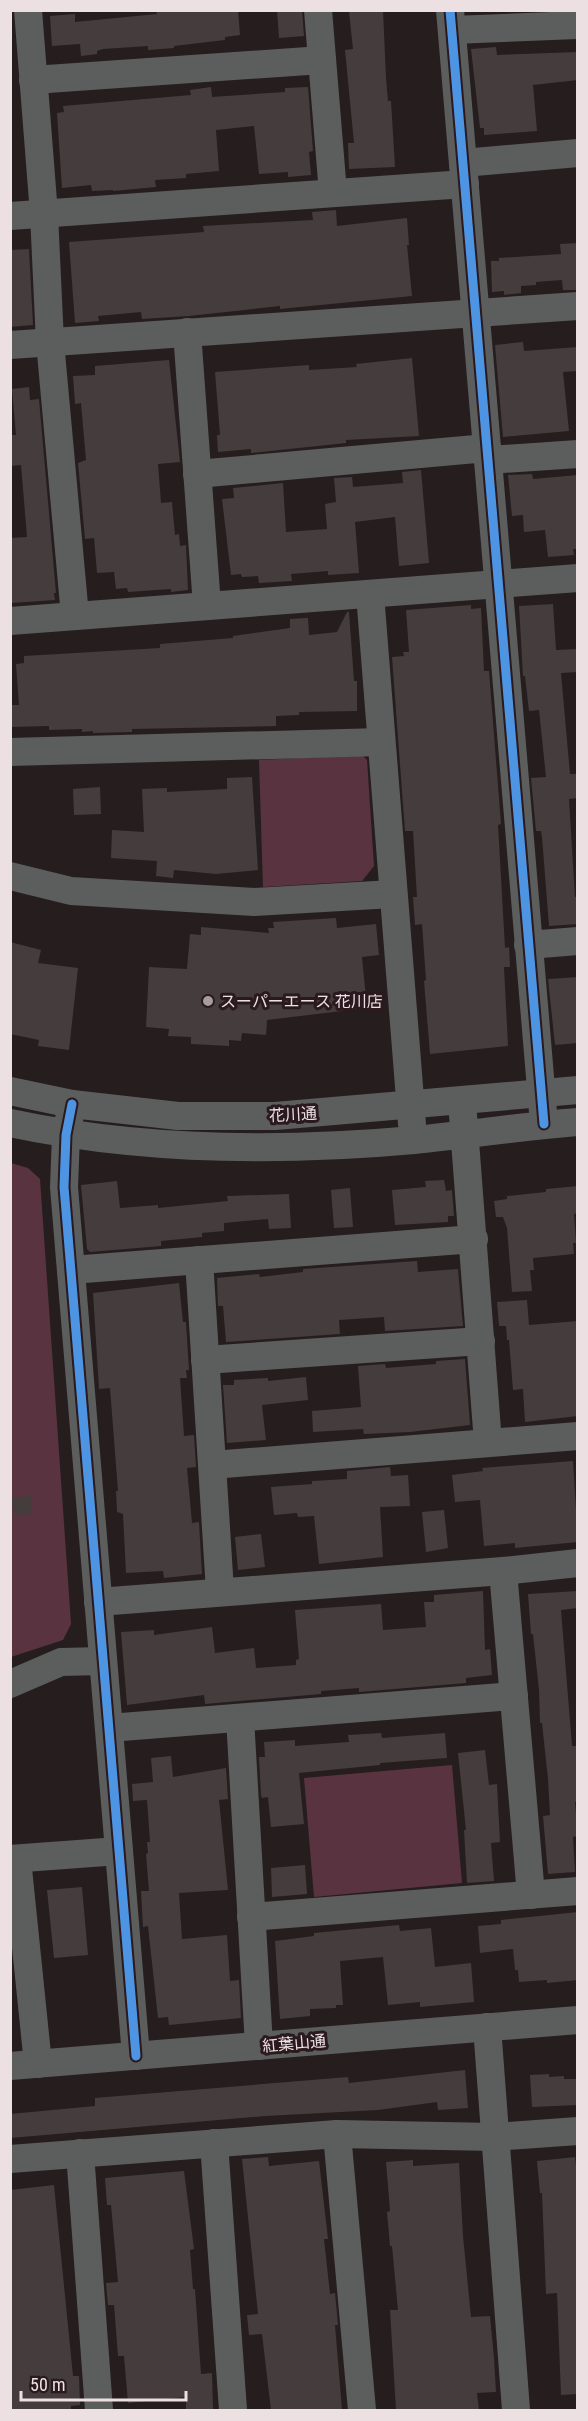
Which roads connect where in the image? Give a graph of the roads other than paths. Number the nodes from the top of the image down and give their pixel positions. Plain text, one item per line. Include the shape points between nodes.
1 (28, 10) edge
2 (318, 10) edge
3 (576, 10) edge
4 (451, 20) edge
5 (322, 60) junction
6 (33, 80) junction
7 (578, 153) edge
8 (464, 173) junction
9 (333, 193) junction
10 (44, 214) junction
11 (10, 216) edge
12 (578, 306) edge
13 (475, 311) junction
14 (186, 332) junction
15 (50, 342) junction
16 (10, 345) edge
17 (487, 454) junction
18 (578, 454) edge
19 (197, 474) junction
20 (578, 578) edge
21 (498, 584) junction
22 (370, 594) junction
23 (207, 606) junction
24 (75, 616) junction
25 (10, 621) edge
26 (381, 742) junction
27 (10, 752) edge
28 (10, 876) edge
29 (393, 894) junction
30 (578, 941) edge
31 (528, 945) junction
32 (578, 1090) edge
33 (10, 1091) edge
34 (542, 1094) junction
35 (461, 1101) junction
36 (72, 1104) junction
37 (409, 1106) junction
38 (578, 1122) edge
39 (10, 1123) edge
40 (544, 1124) junction
41 (466, 1134) junction
42 (66, 1135) junction
43 (414, 1140) junction
44 (474, 1239) junction
45 (199, 1260) junction
46 (71, 1270) junction
47 (481, 1341) junction
48 (205, 1360) junction
49 (578, 1436) edge
50 (488, 1443) junction
51 (212, 1465) junction
52 (578, 1563) edge
53 (503, 1571) junction
54 (220, 1592) junction
55 (98, 1602) junction
56 (103, 1661) junction
57 (10, 1684) edge
58 (514, 1696) junction
59 (240, 1718) junction
60 (109, 1728) junction
61 (119, 1851) junction
62 (14, 1859) edge
63 (578, 1891) edge
64 (531, 1895) junction
65 (251, 1917) junction
66 (578, 2020) edge
67 (487, 2027) junction
68 (259, 2046) junction
69 (136, 2056) junction
70 (24, 2065) edge
71 (578, 2131) edge
72 (338, 2134) junction
73 (495, 2137) junction
74 (214, 2143) junction
75 (80, 2153) junction
76 (10, 2158) edge
77 (99, 2410) edge
78 (233, 2410) edge
79 (362, 2410) edge
80 (516, 2410) edge

1 - 6 street
2 - 5 street
3 - 4 street via 577,25
4 - 8 street
5 - 6 street
5 - 9 street
6 - 10 street
7 - 8 street
8 - 9 street
8 - 13 street
9 - 10 street
10 - 11 street
10 - 15 street
12 - 13 street
13 - 14 street
13 - 17 street
14 - 15 street
14 - 19 street
15 - 16 street
15 - 24 street
17 - 18 street
17 - 19 street
17 - 21 street
19 - 23 street
20 - 21 street
21 - 22 street
21 - 31 street
22 - 23 street
22 - 26 street
23 - 24 street
24 - 25 street
26 - 27 street
26 - 29 street
28 - 29 street via 71,891 254,902
29 - 37 street
30 - 31 street
31 - 34 street
32 - 34 street, 花川通
33 - 36 street, 花川通
34 - 35 street, 花川通
34 - 40 street
35 - 37 street, 花川通
35 - 41 street
36 - 37 street, 花川通 via 178,1116 275,1116
36 - 42 street
37 - 43 street
38 - 40 street, 花川通
39 - 42 street, 花川通
40 - 41 street, 花川通
41 - 43 street, 花川通
41 - 44 street
42 - 43 street, 花川通 via 184,1146 271,1148
42 - 46 street via 64,1187
44 - 45 street
44 - 47 street
45 - 46 street
45 - 48 street
46 - 55 street
47 - 48 street
47 - 50 street
48 - 51 street
49 - 50 street
50 - 51 street
51 - 54 street
52 - 53 street
53 - 54 street
53 - 58 street
54 - 55 street
55 - 56 street
56 - 57 street via 61,1662
56 - 60 street
58 - 59 street
58 - 64 street
59 - 60 street
59 - 65 street
60 - 61 street
61 - 62 street
61 - 69 street
62 - 70 street
63 - 64 street
64 - 65 street
65 - 68 street
66 - 67 street, 紅葉山通
67 - 68 street, 紅葉山通
67 - 73 street
68 - 69 street, 紅葉山通
69 - 70 street, 紅葉山通
71 - 73 street
72 - 73 street
72 - 74 street
72 - 79 street
73 - 80 street
74 - 75 street
74 - 78 street
75 - 76 street
75 - 77 street

